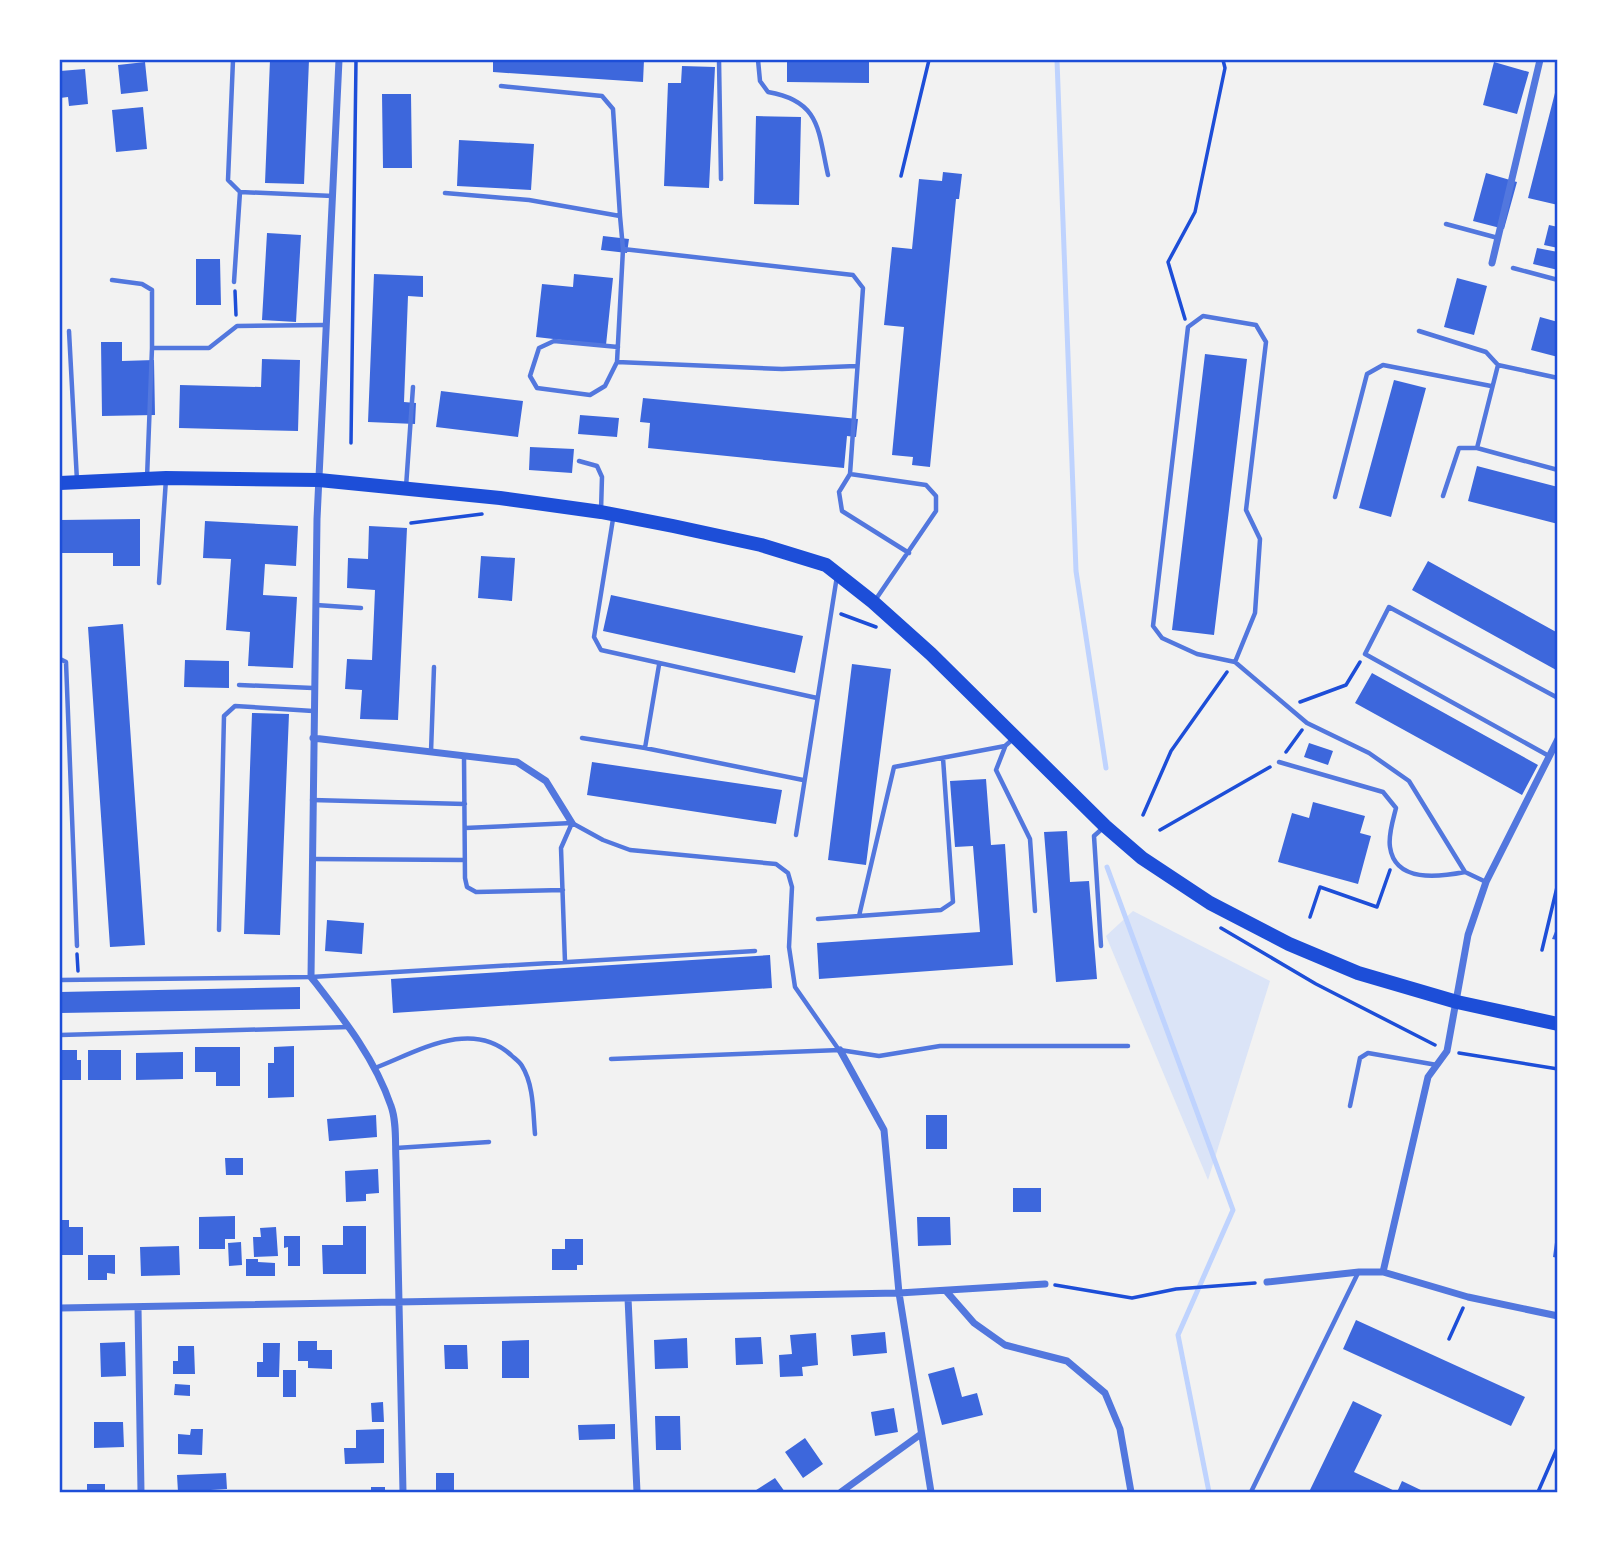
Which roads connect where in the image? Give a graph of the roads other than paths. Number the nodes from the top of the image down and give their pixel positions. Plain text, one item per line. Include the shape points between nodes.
1 (233, 60) edge
2 (339, 60) edge
3 (719, 60) edge
4 (758, 60) edge
5 (1540, 60) edge
6 (501, 86) dead end
7 (828, 175) dead end
8 (721, 179) dead end
9 (240, 192) junction
10 (445, 193) dead end
11 (333, 196) junction
12 (620, 216) junction
13 (1446, 224) dead end
14 (1499, 238) junction
15 (623, 249) junction
16 (1492, 263) dead end
17 (1513, 268) dead end
18 (112, 280) dead end
19 (1558, 280) edge
20 (234, 282) road end
21 (326, 326) junction
22 (69, 331) dead end
23 (1419, 331) dead end
24 (618, 347) junction
25 (152, 348) junction
26 (617, 362) junction
27 (1498, 365) junction
28 (856, 366) junction
29 (1558, 378) edge
30 (1491, 386) junction
31 (413, 387) dead end
32 (1477, 448) junction
33 (579, 461) dead end
34 (1558, 470) edge
35 (850, 474) junction
36 (166, 478) junction
37 (147, 479) junction
38 (319, 480) junction
39 (77, 482) junction
40 (60, 483) edge
41 (405, 489) junction
42 (1443, 496) dead end
43 (1335, 498) dead end
44 (607, 513) junction
45 (909, 553) junction
46 (838, 573) junction
47 (159, 583) dead end
48 (873, 602) junction
49 (315, 605) junction
50 (361, 608) dead end
51 (60, 659) edge
52 (1235, 662) junction
53 (659, 665) junction
54 (434, 667) dead end
55 (239, 685) dead end
56 (313, 688) junction
57 (817, 698) junction
58 (1558, 698) edge
59 (313, 711) junction
60 (313, 738) junction
61 (582, 738) dead end
62 (1558, 739) edge
63 (1010, 742) junction
64 (645, 748) junction
65 (431, 752) junction
66 (464, 756) junction
67 (1549, 756) junction
68 (943, 758) junction
69 (1279, 762) road end
70 (803, 780) junction
71 (312, 800) junction
72 (465, 804) junction
73 (572, 823) junction
74 (1105, 826) junction
75 (465, 828) junction
76 (796, 835) dead end
77 (312, 859) junction
78 (465, 860) junction
79 (1465, 872) junction
80 (1486, 882) junction
81 (563, 890) junction
82 (1035, 911) dead end
83 (859, 916) junction
84 (818, 919) dead end
85 (219, 930) dead end
86 (76, 946) road end
87 (1101, 946) dead end
88 (755, 951) dead end
89 (565, 962) junction
90 (311, 977) junction
91 (60, 980) edge
92 (1457, 1002) junction
93 (1558, 1022) edge
94 (349, 1027) junction
95 (60, 1035) edge
96 (1128, 1046) dead end
97 (840, 1051) junction
98 (611, 1059) dead end
99 (1437, 1065) junction
100 (374, 1069) junction
101 (1350, 1107) dead end
102 (535, 1135) dead end
103 (489, 1142) dead end
104 (395, 1149) junction
105 (1359, 1272) junction
106 (1383, 1272) junction
107 (1267, 1282) road end
108 (1045, 1284) road end
109 (946, 1291) junction
110 (899, 1293) junction
111 (628, 1298) junction
112 (399, 1302) junction
113 (138, 1307) junction
114 (60, 1308) edge
115 (1558, 1316) edge
116 (921, 1434) junction
117 (141, 1493) edge
118 (403, 1493) edge
119 (637, 1493) edge
120 (841, 1493) edge
121 (932, 1493) edge
122 (1130, 1493) edge
123 (1251, 1493) edge

1 - 9 lane via 228,180
2 - 11 street
3 - 8 lane
4 - 7 lane via 760,81 768,92 795,100 817,122
5 - 14 street
6 - 12 lane via 602,96 613,109
9 - 11 lane
9 - 20 lane
10 - 12 lane via 529,200
11 - 21 street
12 - 15 lane
13 - 14 lane
14 - 16 street
15 - 24 lane
15 - 28 lane via 853,275 863,288
17 - 19 lane
18 - 25 lane via 152,290
21 - 25 lane via 237,326 209,348
21 - 38 street
22 - 39 lane
23 - 27 lane via 1486,352
24 - 26 lane
24 - 26 lane via 554,341 539,348 530,376 537,388 590,395 606,386
25 - 37 lane
26 - 28 lane via 782,369
27 - 29 lane
27 - 30 lane
28 - 35 lane
30 - 32 lane
30 - 43 lane via 1383,365 1367,374
31 - 41 lane
32 - 34 lane
32 - 42 lane via 1459,448
33 - 44 lane via 597,466
35 - 45 lane via 839,492 842,511
35 - 45 lane via 926,485 936,496 936,511
36 - 37 main road
36 - 38 main road
36 - 47 lane
37 - 39 main road
38 - 41 main road
38 - 49 street
39 - 40 main road
41 - 44 main road
44 - 46 main road via 761,545
44 - 53 lane via 594,637 601,650
45 - 48 lane
46 - 48 main road
46 - 57 lane
48 - 63 main road via 931,654
49 - 50 lane
49 - 56 street
51 - 86 lane via 66,663
52 - 52 lane via 1255,613 1260,539 1246,510 1266,342 1256,325 1203,316 1188,327 1153,626 1162,638 1197,654
52 - 79 lane via 1307,723 1369,753 1409,781
53 - 57 lane
53 - 64 lane
54 - 65 lane
55 - 56 lane
56 - 59 street
57 - 70 lane
58 - 67 lane via 1389,607 1365,654
59 - 60 street
59 - 85 lane via 235,706 224,716
60 - 65 street
60 - 71 street
61 - 64 lane
62 - 67 street
63 - 68 lane
63 - 74 main road
63 - 82 lane via 996,770 1030,839
64 - 70 lane
65 - 66 street
66 - 72 lane
66 - 73 street via 517,762 545,781
67 - 80 street
68 - 83 lane via 894,767
68 - 83 lane via 953,902 940,911
69 - 79 lane via 1384,792 1395,808 1390,844 1393,860 1410,873 1436,877
70 - 76 lane
71 - 72 lane
71 - 77 street
72 - 75 lane
73 - 75 lane
73 - 81 lane via 561,848
73 - 97 lane via 630,850 776,864 788,873 792,887 789,947 795,987
74 - 87 lane via 1094,836
74 - 92 main road via 1142,858 1210,903 1289,944 1358,973
75 - 78 lane
77 - 78 lane
77 - 90 street
78 - 81 lane via 467,887 476,892
79 - 80 lane
80 - 92 street via 1468,935
81 - 89 lane
83 - 84 lane
88 - 89 lane
89 - 90 lane
90 - 91 lane
90 - 94 street
92 - 93 main road
92 - 99 street via 1447,1051
94 - 95 lane
94 - 100 street
96 - 97 lane via 940,1046 879,1056
97 - 98 lane
97 - 110 street via 884,1130
99 - 101 lane via 1368,1053 1360,1058
99 - 106 street via 1428,1077
100 - 102 lane via 446,1040 472,1037 500,1045 522,1065 531,1092
100 - 104 street via 392,1108
103 - 104 lane
104 - 112 street
105 - 106 street
105 - 107 street
105 - 123 lane
106 - 115 street via 1468,1297
108 - 109 street
109 - 110 street
109 - 122 street via 974,1323 1005,1345 1067,1360 1105,1393 1119,1429
110 - 111 street
110 - 116 street
111 - 112 street
111 - 119 street
112 - 113 street
112 - 118 street
113 - 114 street
113 - 117 street
116 - 120 street
116 - 121 street

